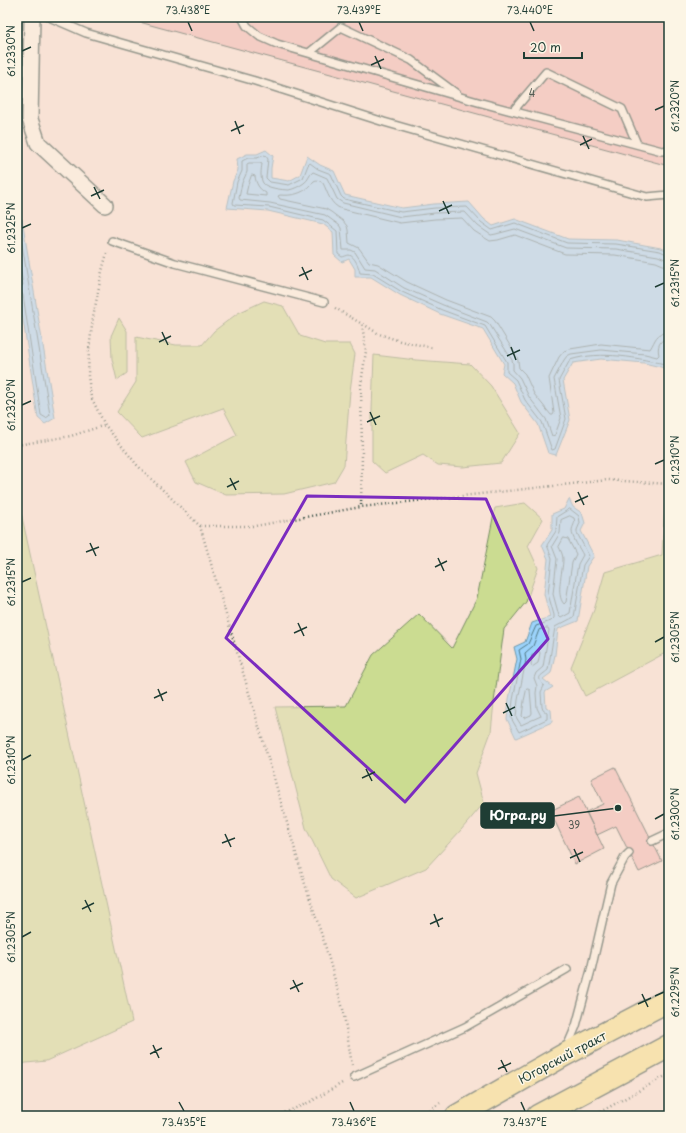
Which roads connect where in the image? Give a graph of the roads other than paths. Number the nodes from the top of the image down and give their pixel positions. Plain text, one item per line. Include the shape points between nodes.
1 (32, 17) edge
2 (49, 17) edge
3 (242, 17) edge
4 (309, 53) junction
5 (461, 97) junction
6 (513, 111) junction
7 (637, 144) junction
8 (669, 150) edge
9 (669, 195) edge
10 (105, 204) dead end
11 (112, 240) road end
12 (324, 302) road end
13 (669, 833) edge
14 (652, 841) dead end
15 (630, 853) dead end
16 (568, 969) dead end
17 (669, 1000) edge
18 (669, 1046) edge
19 (564, 1055) junction
20 (354, 1077) road end
21 (456, 1116) edge
22 (538, 1116) edge

1 - 10 street via 30,119 38,143
2 - 9 lane via 86,33 255,81 384,122 647,197
3 - 4 lane via 247,26 260,36
4 - 5 lane
4 - 5 lane via 341,27 411,60
5 - 6 lane
6 - 7 lane
6 - 7 lane via 546,72 622,109
7 - 8 lane via 662,151
11 - 12 lane via 175,263
13 - 14 lane
15 - 19 lane via 611,882 576,1026
16 - 20 lane via 465,1027
17 - 19 main road, Югорский тракт
18 - 22 main road
19 - 21 main road, Югорский тракт

